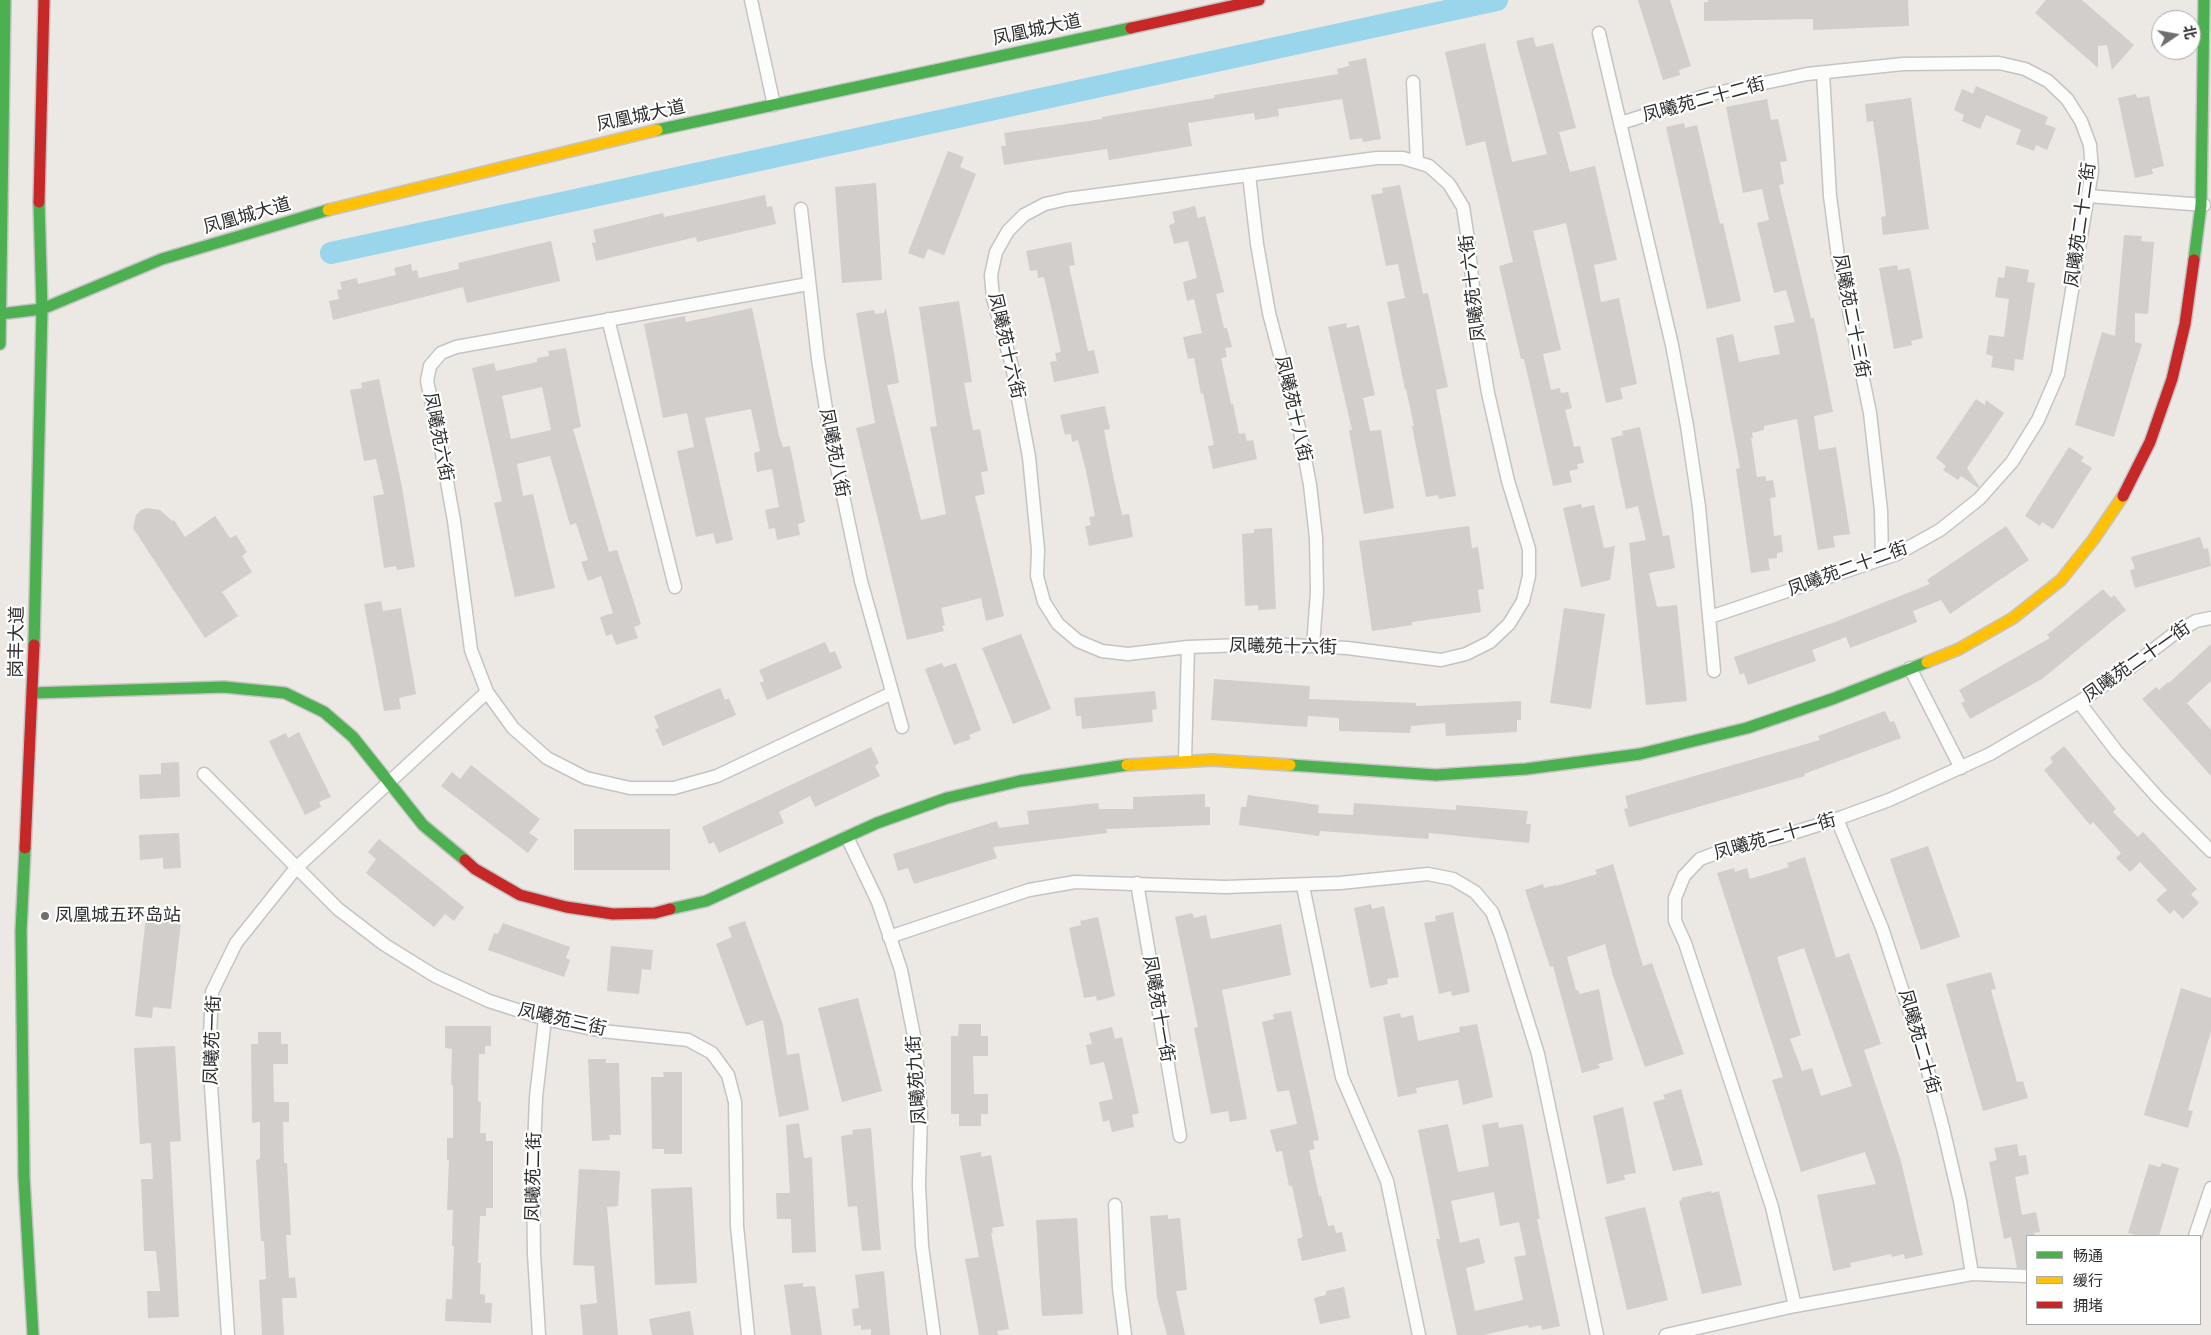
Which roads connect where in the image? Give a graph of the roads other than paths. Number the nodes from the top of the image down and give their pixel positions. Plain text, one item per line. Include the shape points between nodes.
1 (5, 0) edge
2 (44, 0) edge
3 (751, 0) edge
4 (1259, 0) edge
5 (2204, 0) edge
6 (1599, 33) dead end
7 (1823, 73) junction
8 (1413, 82) dead end
9 (774, 105) junction
10 (1621, 123) junction
11 (1, 151) edge
12 (1417, 162) junction
13 (1249, 175) junction
14 (2088, 196) junction
15 (2206, 206) edge
16 (801, 209) dead end
17 (808, 284) junction
18 (42, 309) junction
19 (0, 314) edge
20 (28, 320) dead end
21 (608, 320) junction
22 (14, 332) dead end
23 (0, 344) edge
24 (1882, 559) junction
25 (675, 588) dead end
26 (1710, 617) junction
27 (2211, 618) edge
28 (1313, 646) junction
29 (1188, 647) junction
30 (1910, 668) junction
31 (1714, 671) dead end
32 (487, 692) junction
33 (33, 693) junction
34 (892, 693) junction
35 (2079, 702) junction
36 (902, 727) dead end
37 (1185, 761) junction
38 (1961, 768) junction
39 (204, 774) dead end
40 (390, 782) junction
41 (1837, 819) junction
42 (847, 837) junction
43 (2211, 851) edge
44 (296, 868) junction
45 (1137, 883) junction
46 (1303, 886) junction
47 (890, 937) junction
48 (545, 1019) junction
49 (1180, 1136) dead end
50 (2211, 1188) edge
51 (1115, 1205) dead end
52 (2195, 1235) edge
53 (1972, 1274) junction
54 (2026, 1276) edge
55 (1796, 1306) junction
56 (33, 1335) edge
57 (228, 1335) edge
58 (539, 1335) edge
59 (748, 1335) edge
60 (934, 1335) edge
61 (1125, 1335) edge
62 (1419, 1335) edge
63 (1597, 1335) edge
64 (1666, 1335) edge

1 - 11 main road
2 - 18 main road, 岗丰大道 via 39,224
3 - 9 lane
4 - 9 main road, 凤凰城大道
5 - 15 main road
6 - 10 lane
7 - 10 lane, 凤曦苑二十二街 via 1712,94
7 - 14 lane, 凤曦苑二十二街 via 1902,64 1999,63 2025,69 2048,81 2067,99 2082,121 2090,145 2092,171
7 - 24 lane, 凤曦苑二十三街 via 1830,196 1870,413 1879,490
8 - 12 lane
9 - 18 main road, 凤凰城大道 via 608,141 332,209 162,259
10 - 26 lane via 1672,345 1687,426
11 - 19 main road
12 - 13 lane, 凤曦苑十六街 via 1403,158 1377,158
12 - 28 lane, 凤曦苑十六街 via 1429,166 1449,184 1462,207 1488,393 1508,480 1529,549 1529,576 1522,601 1509,624 1490,642 1466,654 1441,660
13 - 28 lane, 凤曦苑十八街 via 1269,313 1300,432 1310,485 1316,538
13 - 29 lane, 凤曦苑十六街 via 1067,198 1045,204 1024,215 1008,231 996,252 991,275 992,298 1012,366 1029,458 1038,550 1037,576 1044,602 1058,624 1078,641 1102,651 1128,654
14 - 15 lane
14 - 24 lane, 凤曦苑二十二街 via 2058,374 2038,420 2012,462 1979,499 1940,530
15 - 30 main road via 2172,379 2150,442 2126,491 2093,540 2060,580 2013,618 1959,649
16 - 17 lane, 凤曦苑八街
17 - 21 lane, 凤曦苑六街
17 - 34 lane, 凤曦苑八街 via 844,508
18 - 19 main road, 凤凰城大道
18 - 20 main road, 凤凰城大道
18 - 33 main road, 岗丰大道
19 - 23 main road
21 - 25 lane
21 - 32 lane, 凤曦苑六街 via 456,346 441,353 430,366 427,382 454,521 471,650
22 - 23 main road
24 - 26 lane, 凤曦苑二十二街
26 - 31 lane
27 - 35 lane, 凤曦苑二十一街 via 2196,621 2174,633
28 - 29 lane, 凤曦苑十六街
29 - 37 lane
30 - 37 main road via 1747,728 1640,754 1526,769 1436,775 1212,760
30 - 38 lane
32 - 34 lane via 513,728 546,758 586,778 630,788 674,788 717,776
32 - 40 lane, 凤曦苑一街
33 - 40 main road via 224,687 285,693 324,712 353,737
33 - 56 main road, 岗丰大道 via 21,940 24,1178
34 - 36 lane, 凤曦苑八街
35 - 38 lane, 凤曦苑二十一街
35 - 43 lane via 2117,752
37 - 42 main road via 1144,763 1020,781 948,798
38 - 41 lane, 凤曦苑二十一街
39 - 44 lane, 凤曦苑三街
40 - 42 main road via 423,824 475,868 520,895 566,907 613,914 655,912 706,901
40 - 44 lane, 凤曦苑一街
41 - 53 lane, 凤曦苑二十街 via 1882,928 1924,1056 1956,1182
41 - 55 lane, 凤曦苑二十一街 via 1700,859 1684,876 1675,898 1676,921 1772,1207
42 - 47 lane, 凤曦苑九街 via 878,902
44 - 48 lane, 凤曦苑三街 via 338,909 385,945 435,976
44 - 57 lane, 凤曦苑一街 via 236,943 212,992 209,1057
45 - 46 lane
45 - 47 lane via 1075,882 1029,890
45 - 49 lane, 凤曦苑十一街
46 - 62 lane via 1342,1077 1388,1181
46 - 63 lane via 1428,874 1453,879 1475,892 1492,912 1538,1054
47 - 60 lane, 凤曦苑九街 via 901,970 915,1041 922,1113 919,1185 922,1246
48 - 58 lane, 凤曦苑二街 via 536,1097 533,1176
48 - 59 lane, 凤曦苑三街 via 602,1031 688,1040 712,1053 728,1075 735,1102 737,1226
50 - 52 lane
51 - 61 lane
53 - 54 lane
53 - 55 lane
55 - 64 lane

